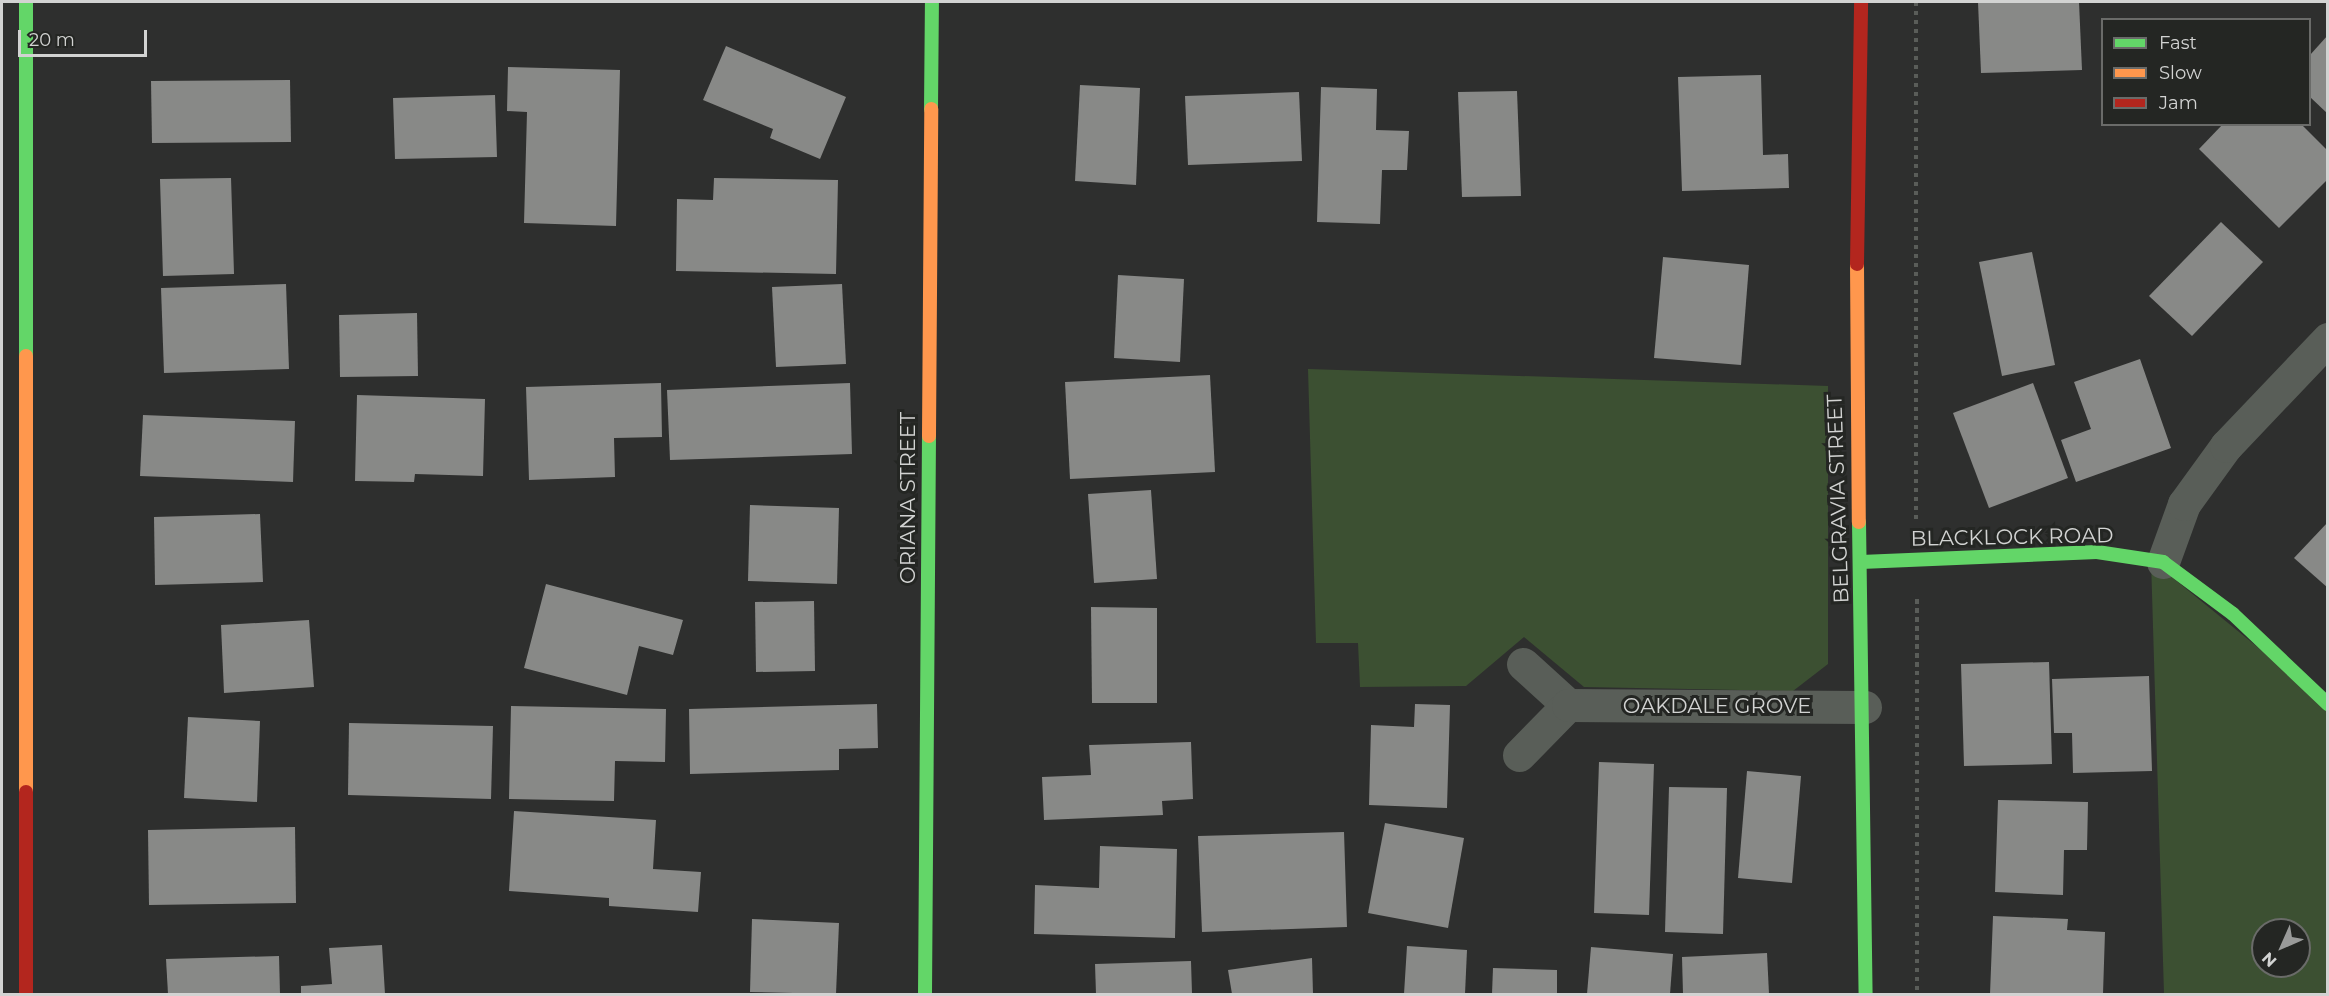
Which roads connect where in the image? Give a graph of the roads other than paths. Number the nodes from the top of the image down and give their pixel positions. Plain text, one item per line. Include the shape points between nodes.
1 (26, 2) edge
2 (932, 2) edge
3 (1861, 2) edge
4 (2328, 339) edge
5 (1861, 562) junction
6 (2163, 562) junction
7 (1523, 664) dead end
8 (2328, 704) edge
9 (1568, 705) junction
10 (1865, 707) junction
11 (1519, 755) dead end
12 (26, 994) edge
13 (926, 994) edge
14 (1866, 994) edge

1 - 12 street
2 - 13 street, ORIANA STREET
3 - 5 street, BELGRAVIA STREET via 1855,371
4 - 6 street via 2226,446 2184,504
5 - 6 street, BLACKLOCK ROAD via 2097,552
5 - 10 street, BELGRAVIA STREET
6 - 8 street, BLACKLOCK ROAD via 2233,614
7 - 9 street
9 - 10 street, OAKDALE GROVE
9 - 11 street
10 - 14 street, BELGRAVIA STREET

